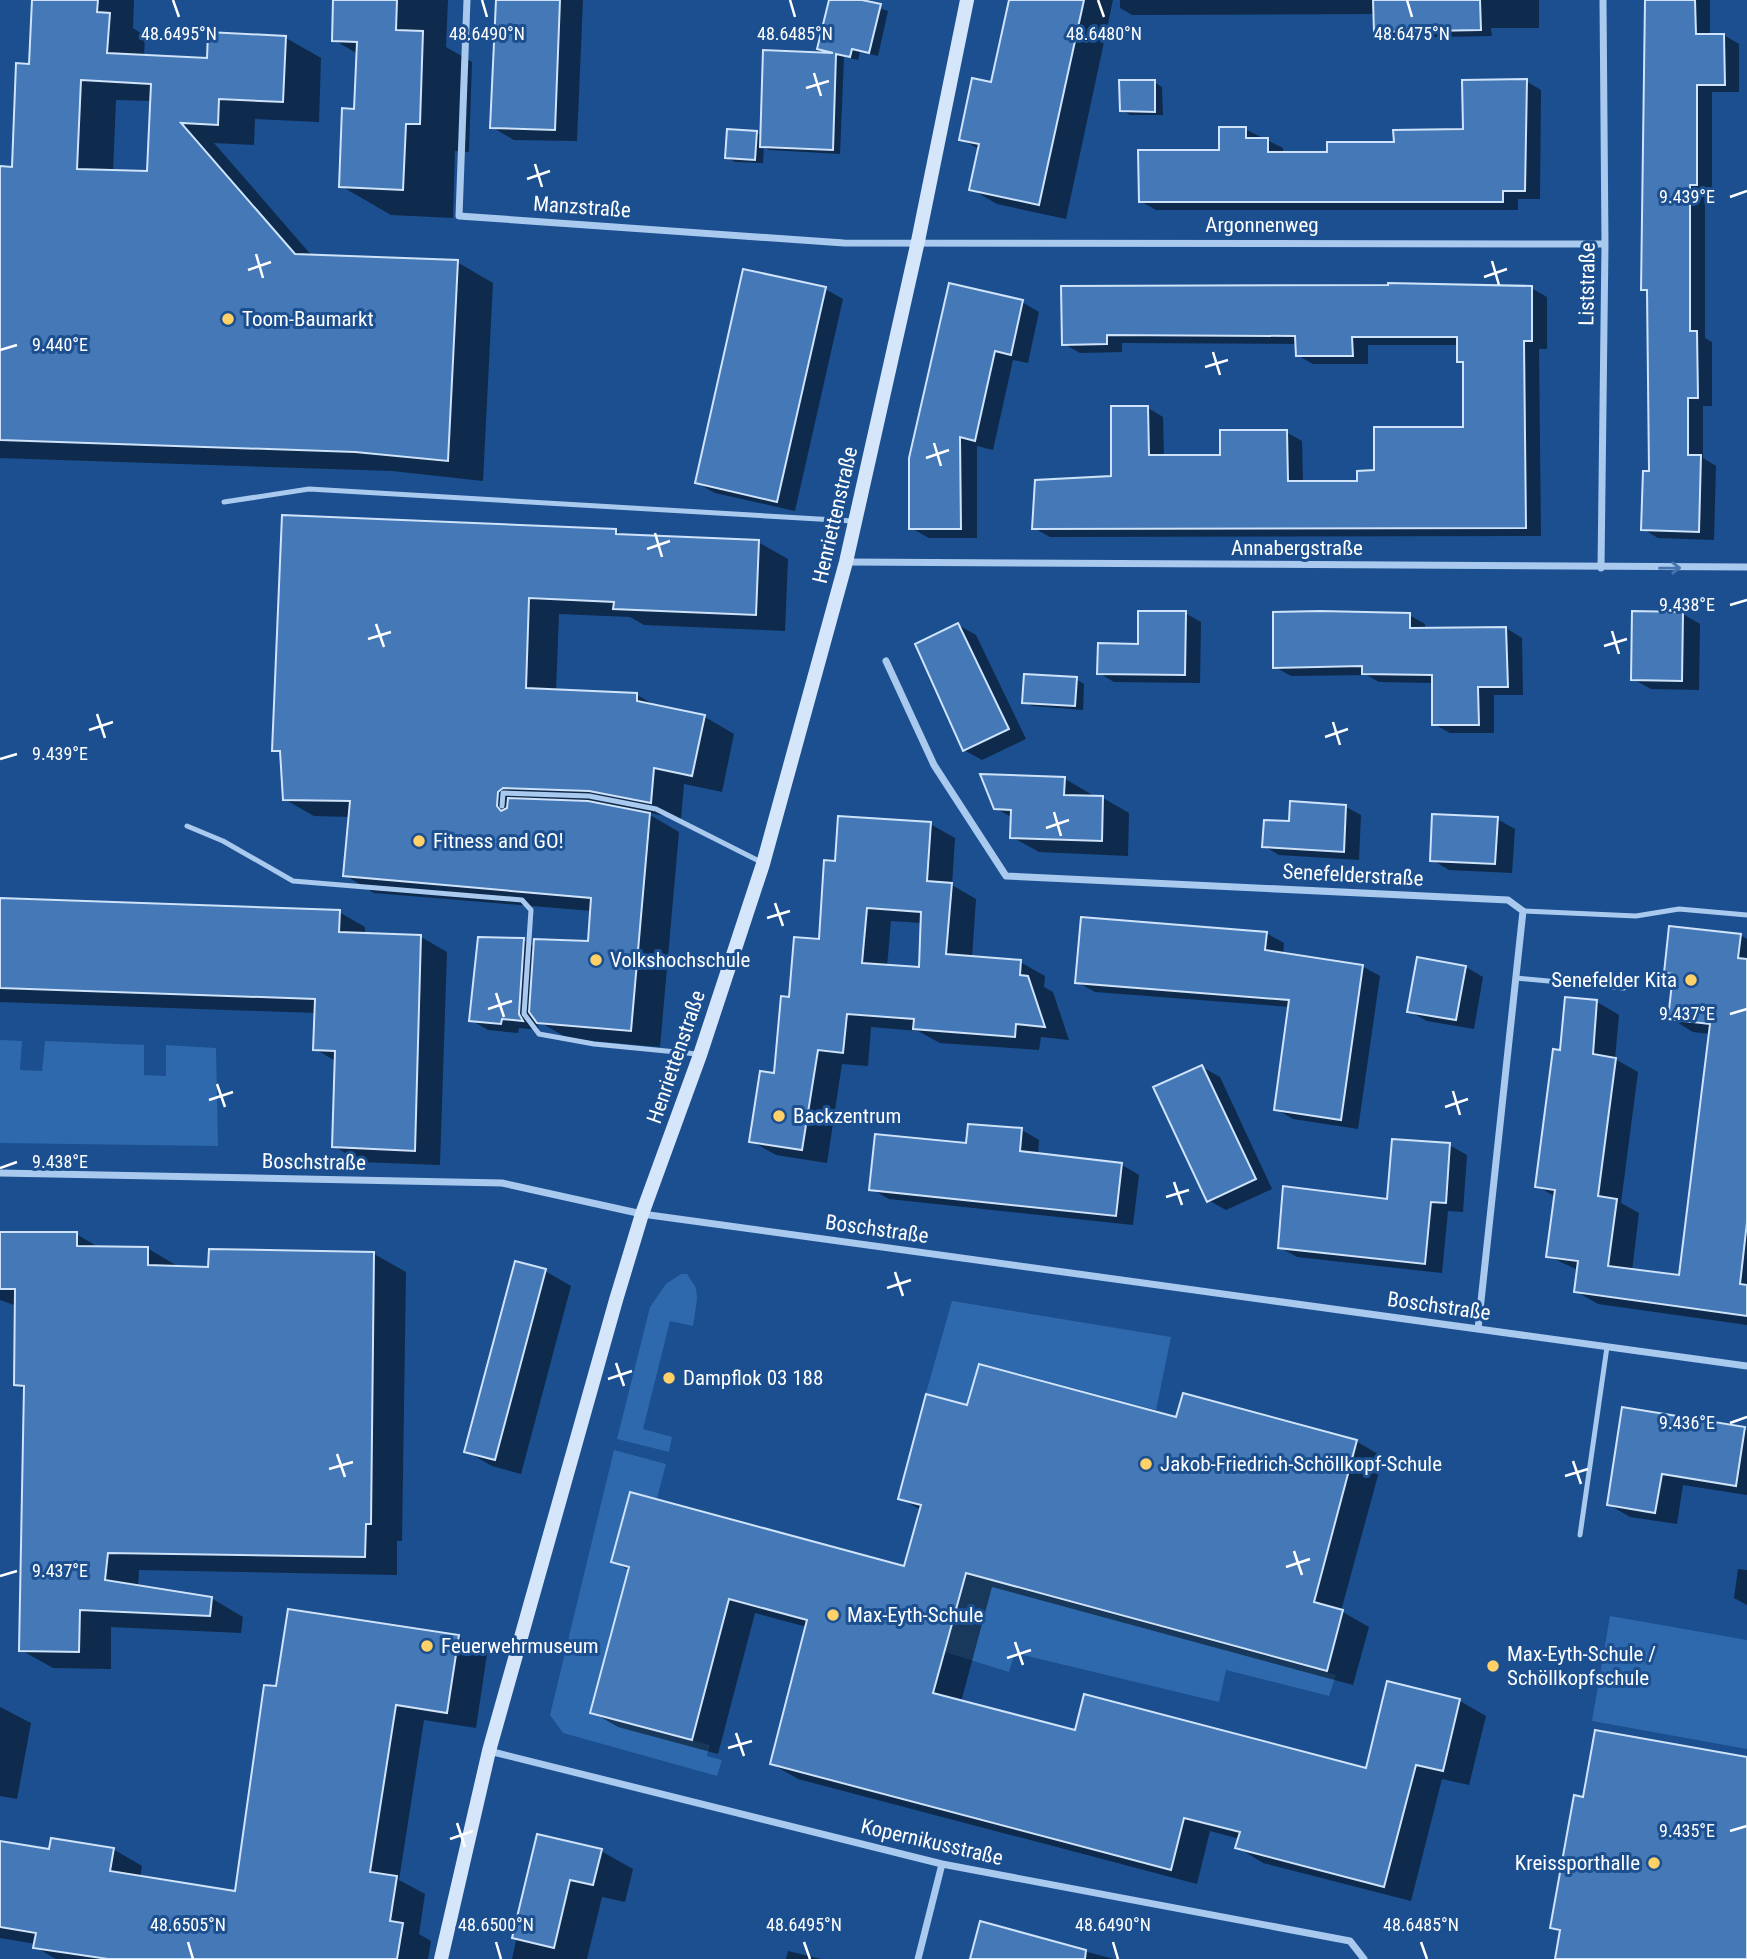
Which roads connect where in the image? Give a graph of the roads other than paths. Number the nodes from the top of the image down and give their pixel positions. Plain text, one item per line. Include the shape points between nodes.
1 (467, 0) edge
2 (967, 0) edge
3 (1603, 0) edge
4 (918, 242) junction
5 (1605, 244) junction
6 (224, 502) dead end
7 (856, 521) junction
8 (846, 562) junction
9 (1747, 567) edge
10 (1601, 568) junction
11 (886, 661) dead end
12 (502, 806) dead end
13 (187, 825) dead end
14 (764, 863) junction
15 (490, 889) dead end
16 (489, 897) junction
17 (1523, 911) junction
18 (1747, 915) edge
19 (1516, 978) junction
20 (1624, 988) dead end
21 (700, 1055) junction
22 (0, 1173) edge
23 (642, 1214) junction
24 (1478, 1329) junction
25 (1607, 1347) junction
26 (1747, 1366) edge
27 (1580, 1535) dead end
28 (489, 1751) junction
29 (942, 1864) junction
30 (441, 1959) edge
31 (918, 1959) edge
32 (1364, 1959) edge

1 - 4 street, Manzstraße via 459,216 844,243
2 - 4 street, Henriettenstraße
3 - 5 street, Liststraße
4 - 5 street, Argonnenweg
4 - 7 street, Henriettenstraße
5 - 10 street, Liststraße
6 - 7 lane via 309,489
7 - 8 street, Henriettenstraße
8 - 10 street, Annabergstraße
8 - 14 street, Henriettenstraße
10 -> 9 street, Annabergstraße
11 - 17 street, Senefelderstraße via 934,765 1006,876 1508,900
12 - 14 lane via 503,793 589,796 656,809
13 - 16 lane via 293,881
14 - 21 street, Henriettenstraße
15 - 16 lane
16 - 21 lane via 522,900 531,910 524,1014 539,1034
17 - 18 lane via 1636,916 1679,909
17 - 19 street
19 - 20 lane
19 - 24 street
21 - 23 street, Henriettenstraße
22 - 23 street, Boschstraße via 502,1183
23 - 24 street, Boschstraße
23 - 28 street, Henriettenstraße
24 - 25 street, Boschstraße
25 - 26 street, Boschstraße
25 - 27 lane
28 - 29 street, Kopernikusstraße
28 - 30 street, Henriettenstraße
29 - 31 street
29 - 32 street, Kopernikusstraße via 1350,1941

